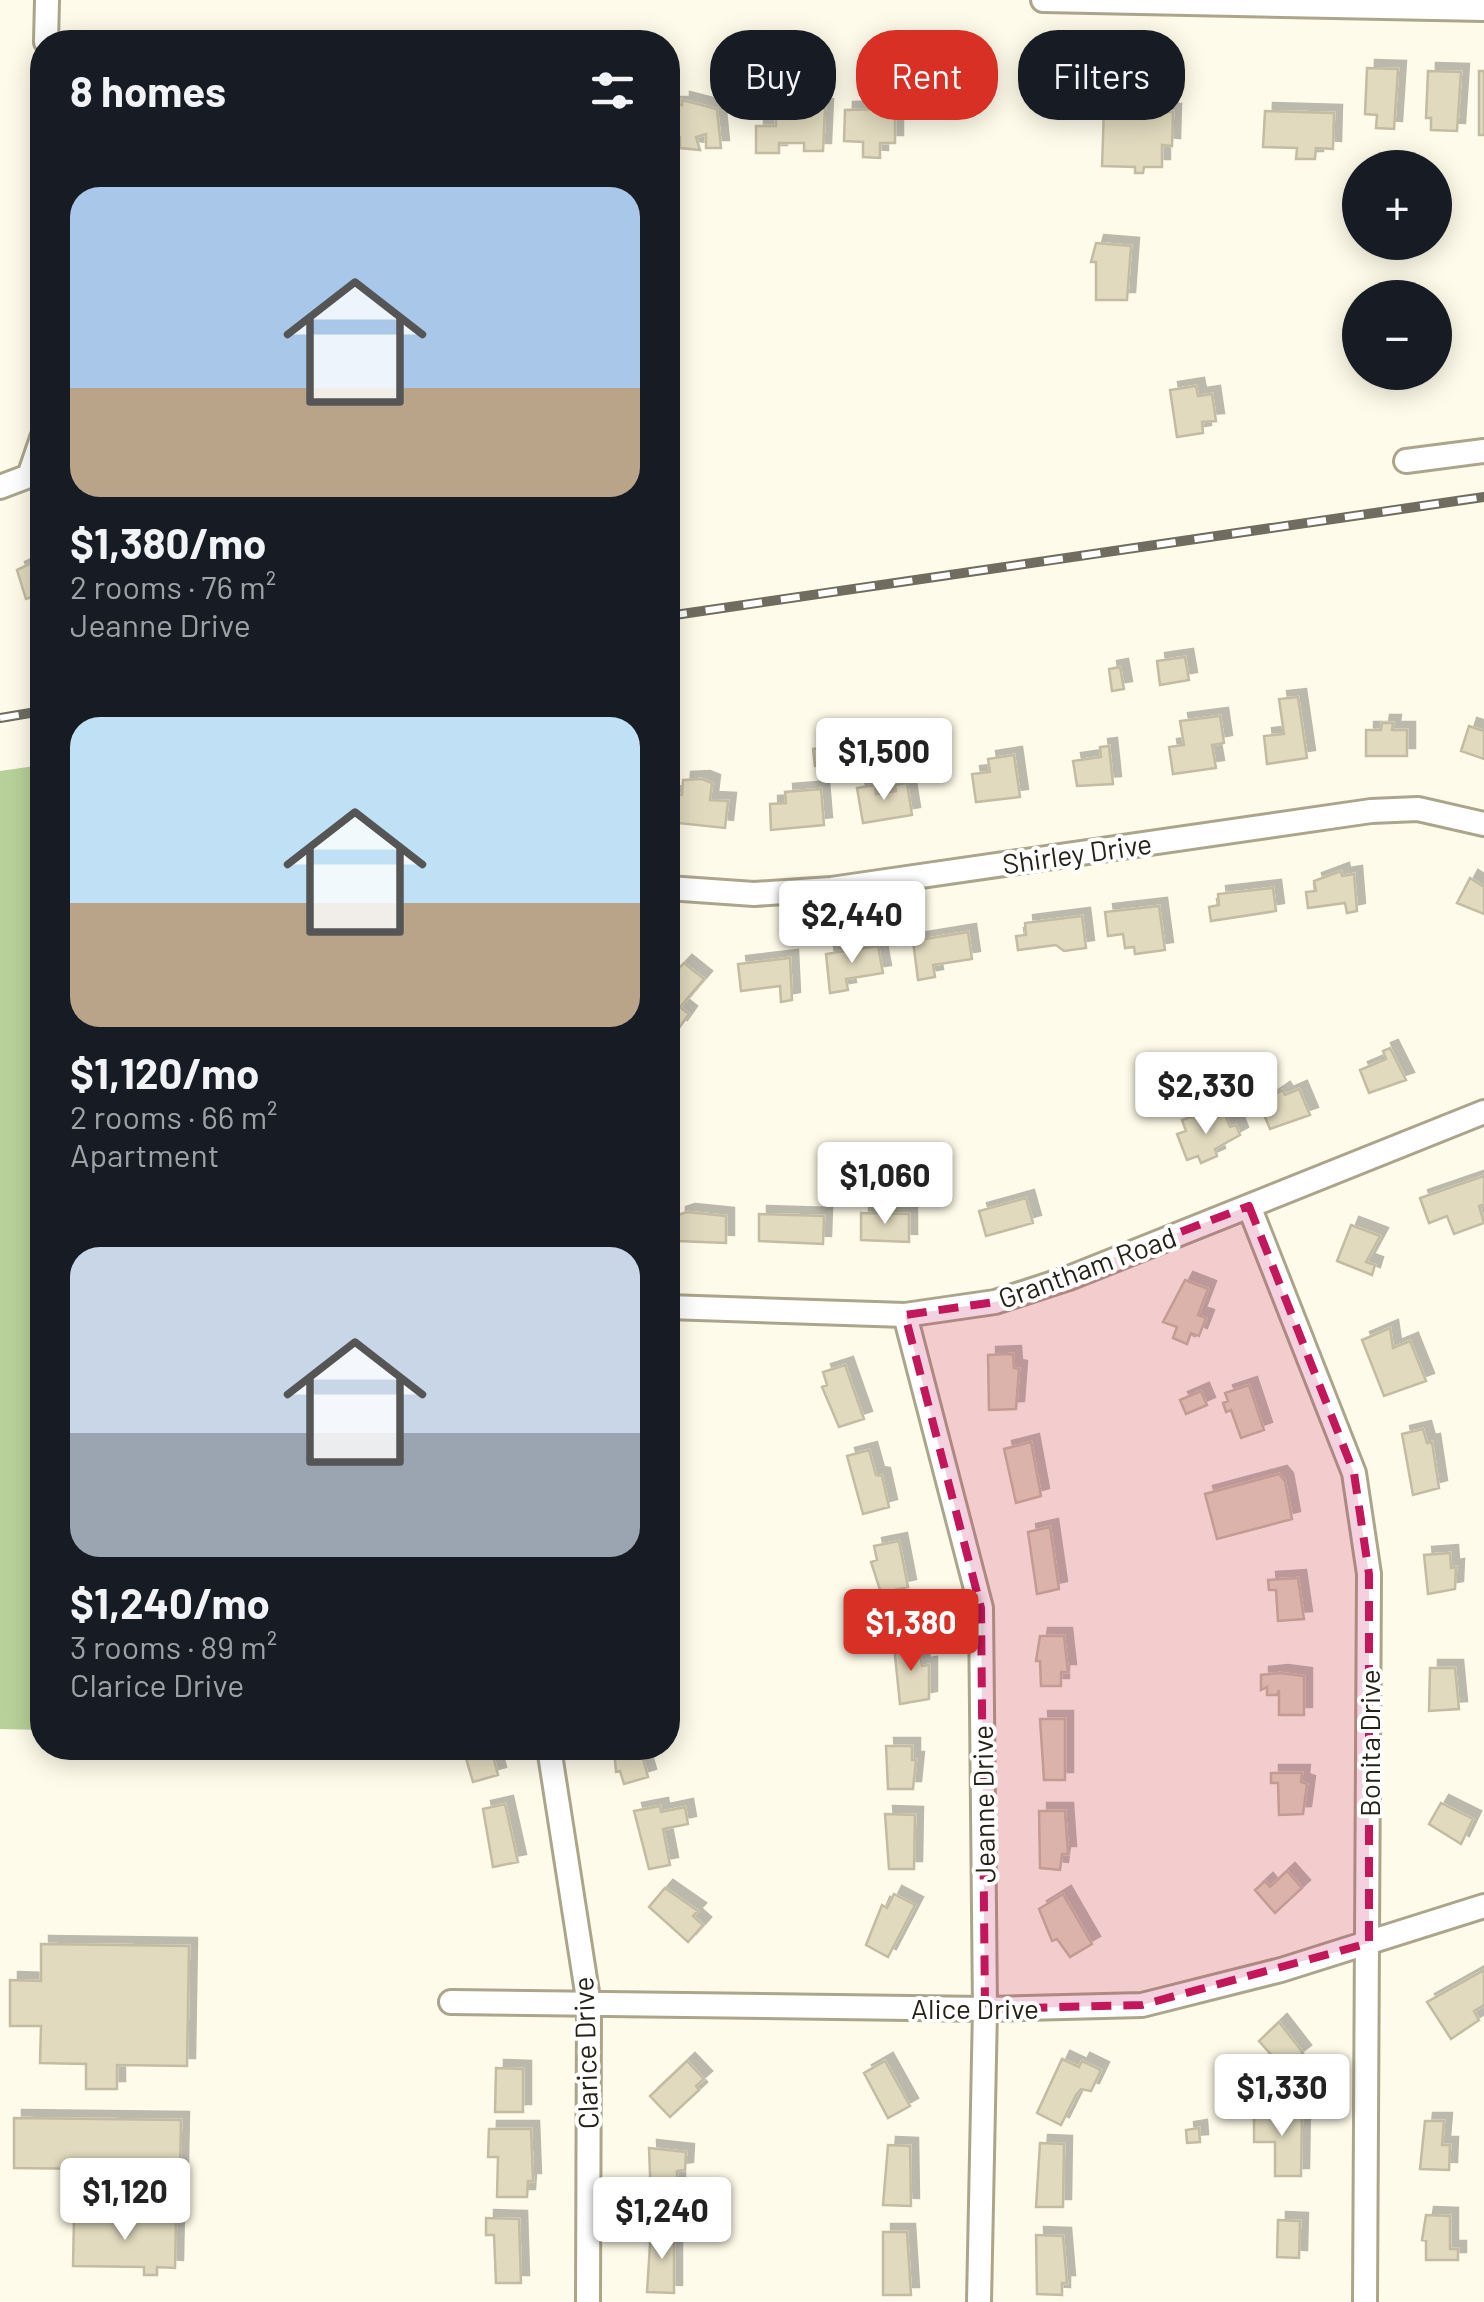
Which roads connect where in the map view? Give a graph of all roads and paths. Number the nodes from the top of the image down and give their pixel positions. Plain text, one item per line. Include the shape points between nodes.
1 (47, 0) edge
2 (1043, 0) edge
3 (1074, 0) edge
4 (1484, 9) edge
5 (46, 30) edge
6 (1484, 450) edge
7 (1406, 460) dead end
8 (30, 473) edge
9 (0, 488) edge
10 (1484, 824) edge
11 (680, 889) edge
12 (1484, 1112) edge
13 (1249, 1206) junction
14 (680, 1308) edge
15 (905, 1315) junction
16 (551, 1760) edge
17 (1484, 1906) edge
18 (1369, 1944) junction
19 (451, 2002) dead end
20 (589, 2005) junction
21 (985, 2009) junction
22 (588, 2302) edge
23 (979, 2302) edge
24 (1366, 2302) edge

1 - 5 street
2 - 3 street
3 - 4 street
6 - 7 street
8 - 9 street
10 - 11 street, Shirley Drive via 1418,809 1371,811 818,890
12 - 13 street, Grantham Road
13 - 15 street, Grantham Road via 995,1302
13 - 18 street, Bonita Drive via 1354,1473 1369,1574
14 - 15 street, Grantham Road
15 - 21 street, Jeanne Drive via 981,1608
16 - 20 street, Clarice Drive
17 - 18 street, Alice Drive
18 - 21 street, Alice Drive via 1142,2004
18 - 24 street, Bonita Drive
19 - 20 street, Alice Drive
20 - 21 street, Alice Drive
20 - 22 street, Clarice Drive
21 - 23 street, Jeanne Drive

